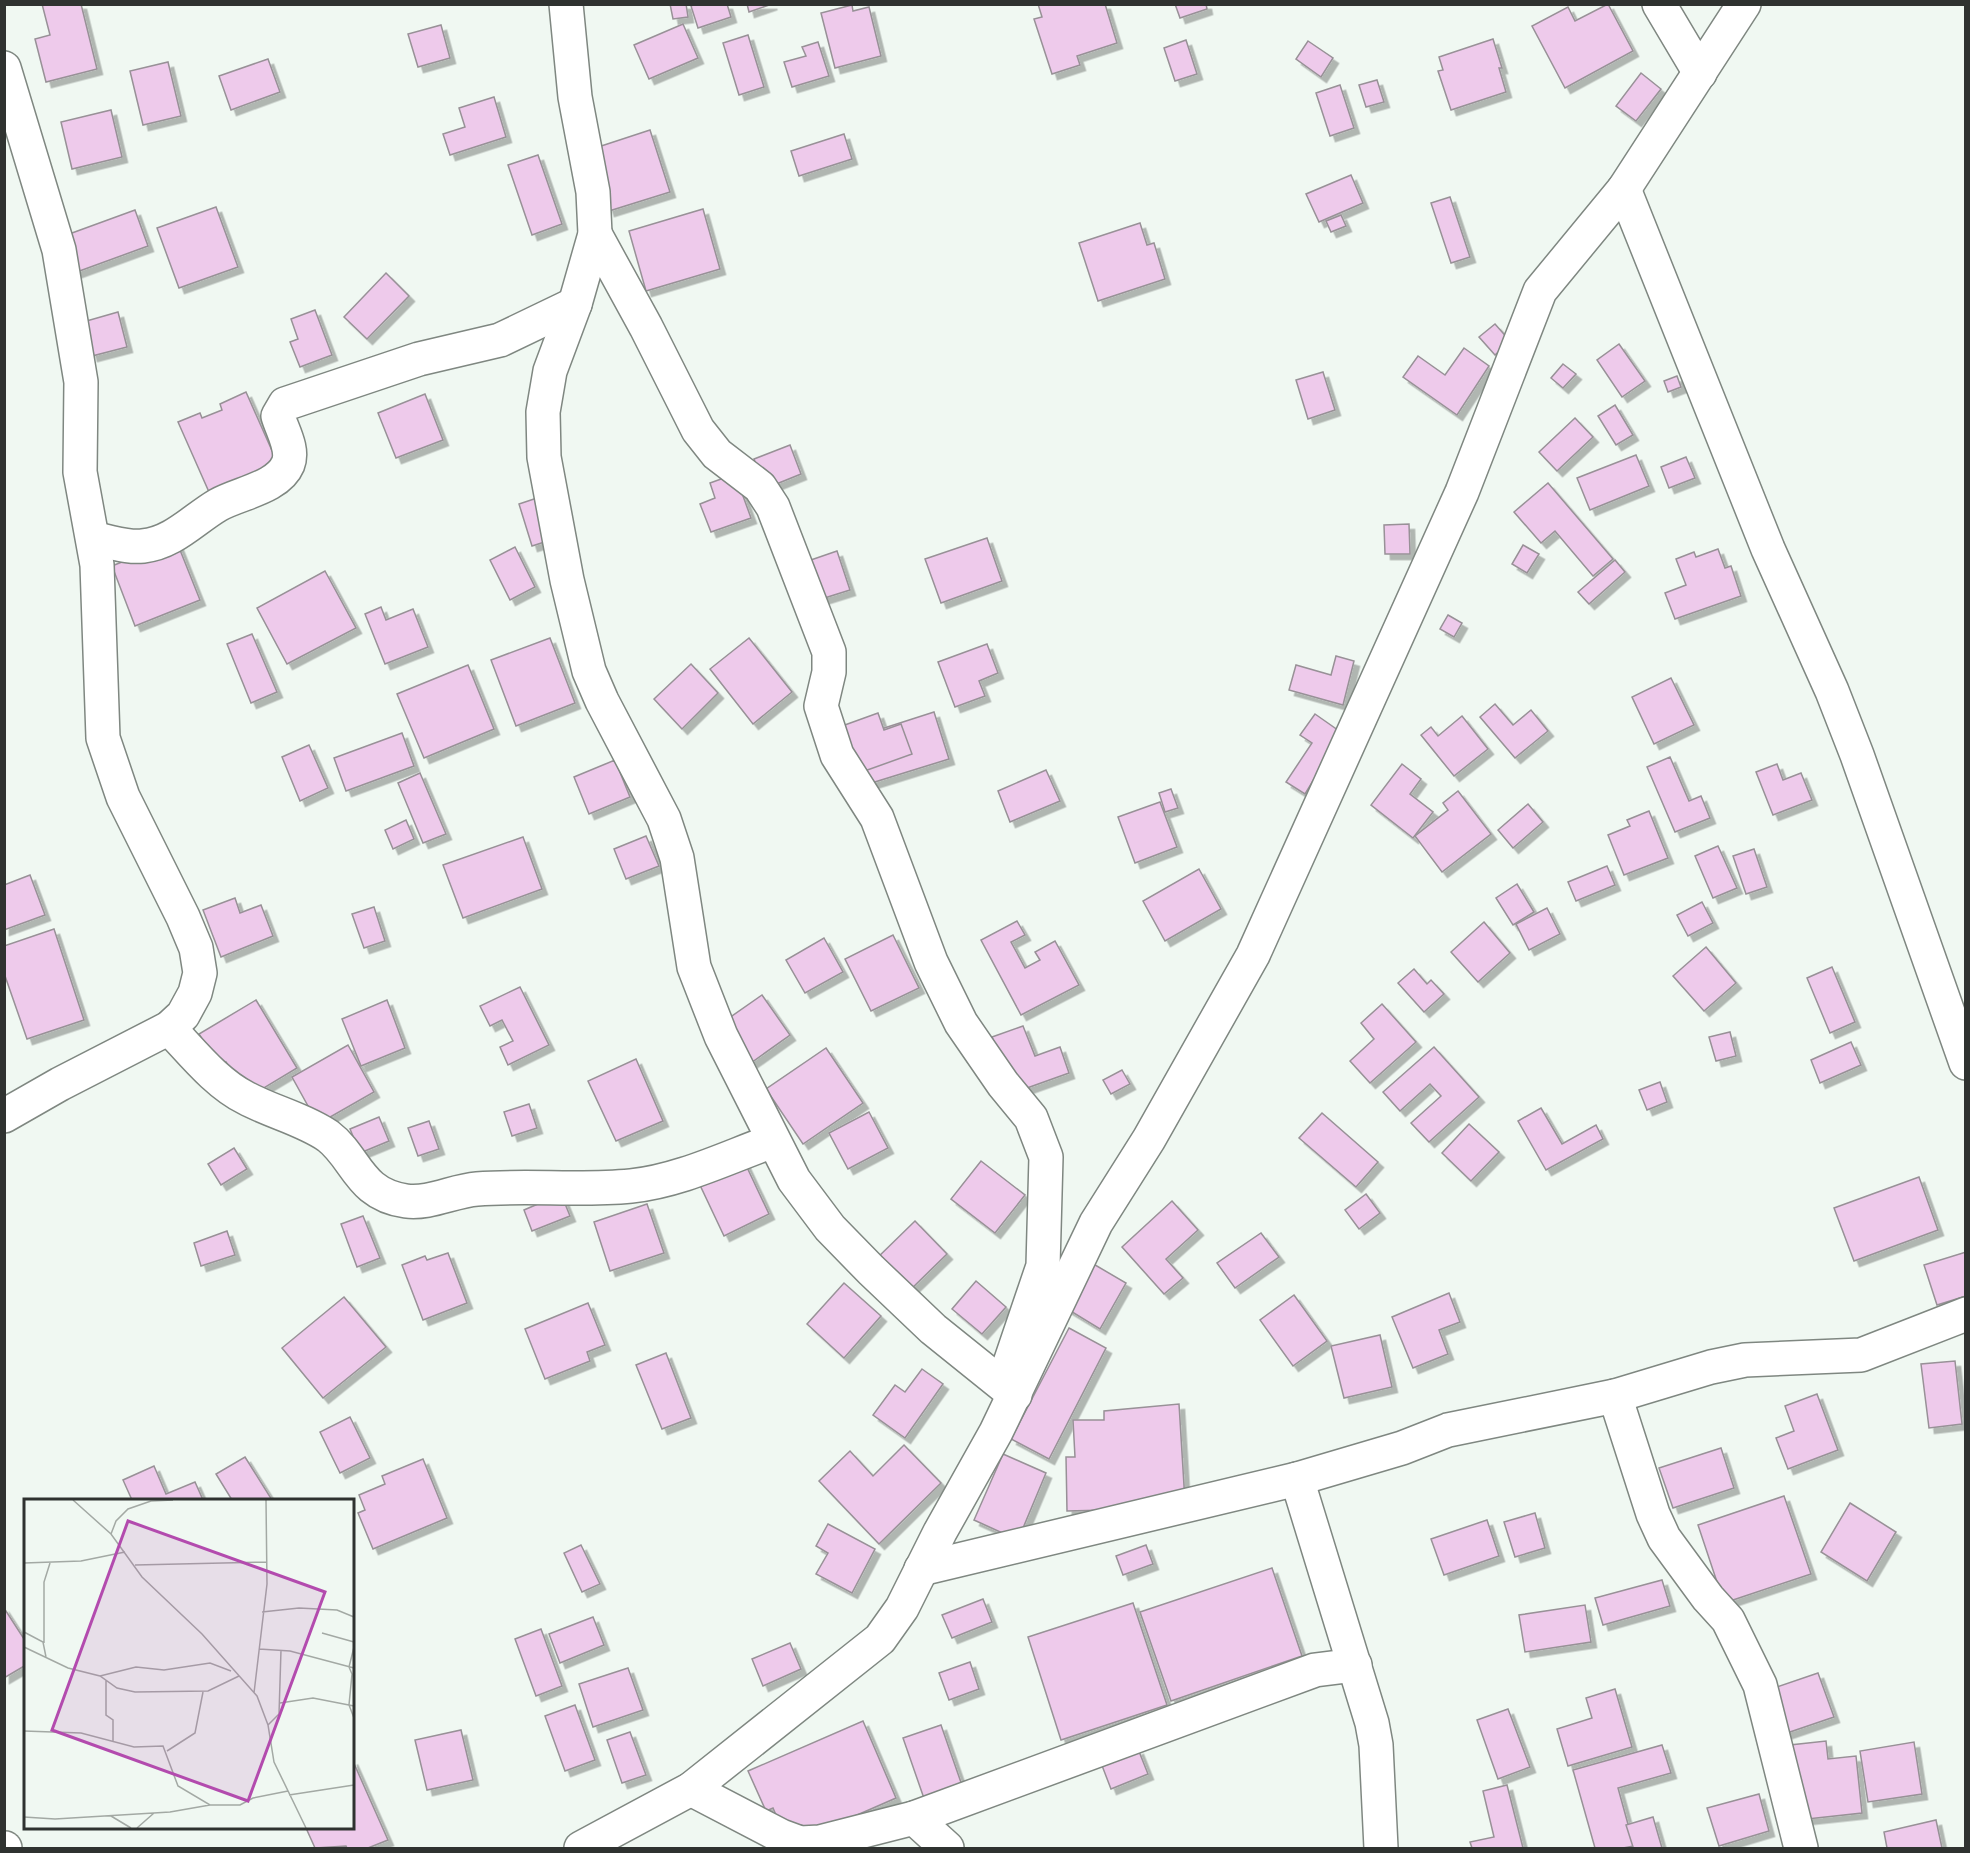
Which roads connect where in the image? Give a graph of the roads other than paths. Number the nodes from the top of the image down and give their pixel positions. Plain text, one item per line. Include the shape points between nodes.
1 (566, 4) edge
2 (1659, 4) edge
3 (1744, 4) edge
4 (4, 68) edge
5 (1700, 73) junction
6 (1624, 189) junction
7 (595, 234) junction
8 (575, 304) junction
9 (93, 539) junction
10 (169, 1028) junction
11 (1965, 1063) edge
12 (4, 1116) edge
13 (773, 1141) junction
14 (1965, 1314) edge
15 (1009, 1390) junction
16 (1615, 1396) junction
17 (1297, 1479) junction
18 (921, 1569) junction
19 (1355, 1665) junction
20 (691, 1789) junction
21 (914, 1818) junction
22 (581, 1848) edge
23 (947, 1848) edge
24 (1381, 1848) edge
25 (1801, 1848) edge

1 - 7 street via 575,97 593,192
2 - 5 street
3 - 5 street
4 - 9 street via 59,250 81,382 80,472
5 - 6 street
6 - 11 street via 1764,539 1857,755
6 - 15 street via 1540,291 1462,492 1252,955 1149,1139 1096,1223
7 - 8 street
7 - 15 street via 698,430 717,454 760,487 773,507 829,652 821,706 837,755 877,818 930,962 961,1023 1031,1118 1046,1157 1043,1266
8 - 9 street via 500,340 420,359 285,404 278,416 290,456 287,466 266,484 228,500 183,531 156,543 127,546
8 - 13 street via 550,371 543,412 544,457 567,580 595,686 645,780 670,838 694,967 721,1036
9 - 10 street via 103,738 123,797 196,948 200,973 183,1015
10 - 12 street
10 - 13 street via 243,1097 322,1132 363,1180 379,1192 405,1201 478,1189 632,1186 671,1178
13 - 15 street via 794,1180 831,1228 933,1329
14 - 16 street via 1861,1355 1745,1360
15 - 18 street
16 - 17 street via 1448,1430
16 - 25 street via 1664,1538 1728,1620 1760,1684
17 - 18 street
17 - 19 street
18 - 20 street via 902,1608 880,1639
19 - 21 street via 1315,1670
19 - 24 street via 1376,1745
20 - 21 street via 800,1843 820,1842
20 - 22 street
21 - 23 street

